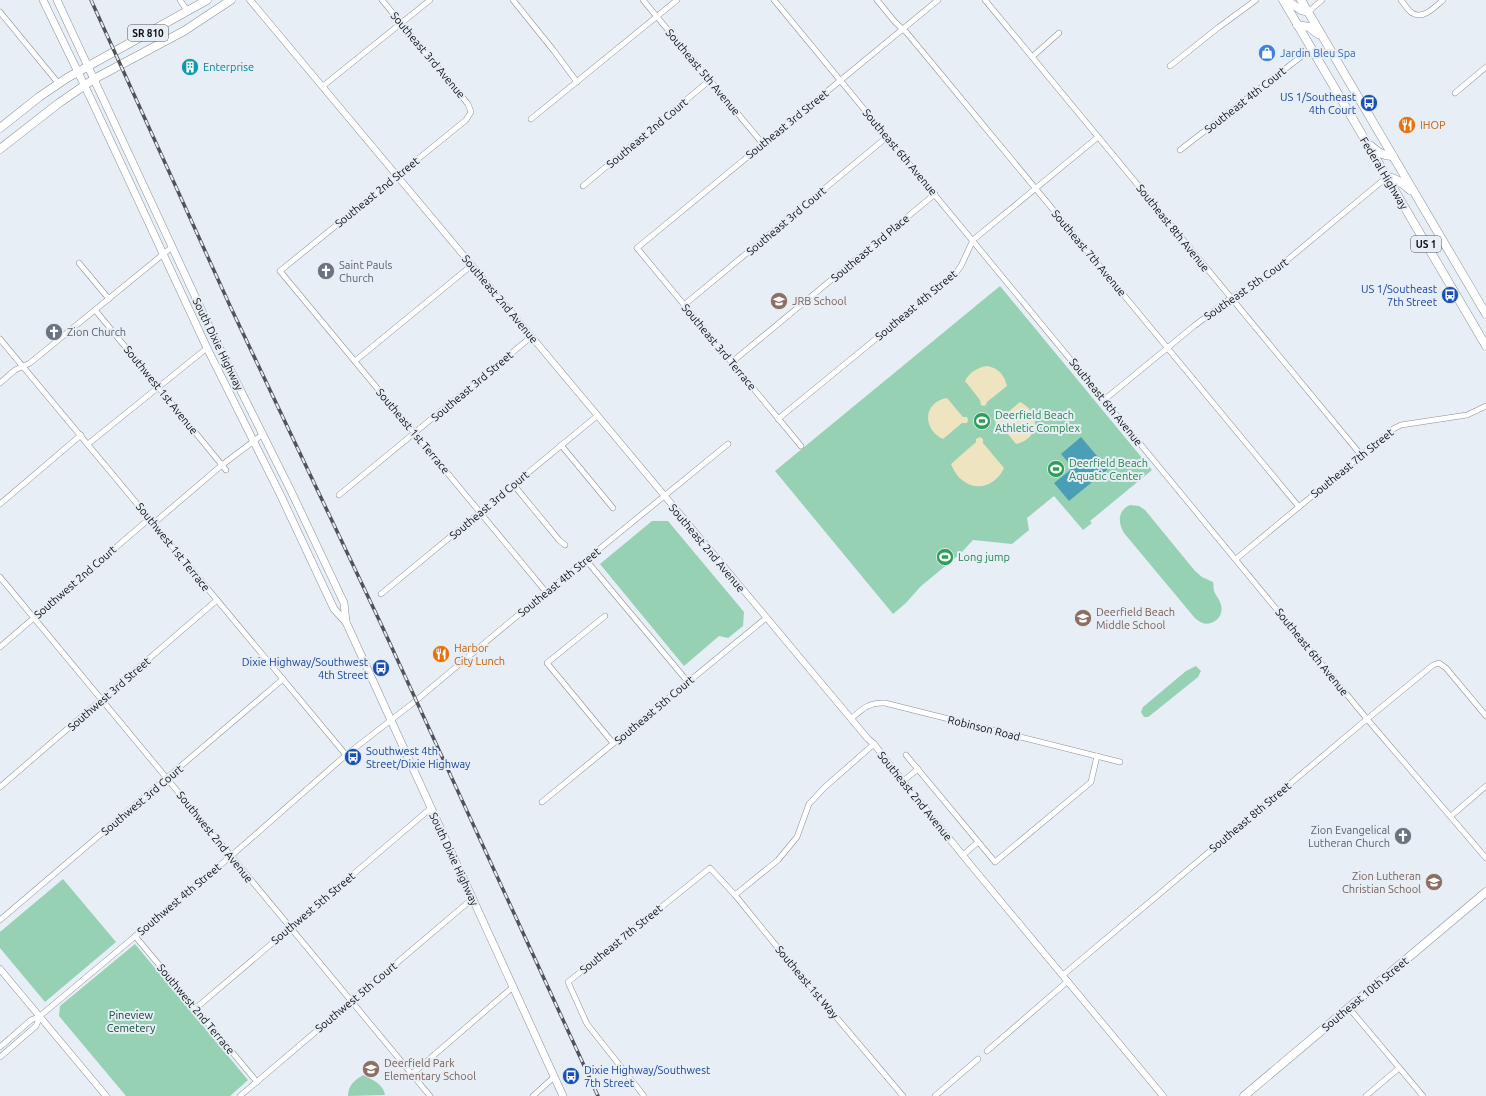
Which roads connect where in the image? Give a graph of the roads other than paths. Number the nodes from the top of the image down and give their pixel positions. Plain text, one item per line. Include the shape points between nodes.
1 (43, 0) edge
2 (57, 0) edge
3 (180, 0) edge
4 (207, 0) edge
5 (231, 0) edge
6 (250, 0) edge
7 (382, 0) edge
8 (430, 0) edge
9 (513, 0) edge
10 (643, 0) edge
11 (677, 0) edge
12 (774, 0) edge
13 (877, 0) edge
14 (938, 0) edge
15 (985, 0) edge
16 (1256, 0) edge
17 (1283, 0) edge
18 (1286, 0) edge
19 (1301, 0) edge
20 (1322, 0) edge
21 (1401, 0) edge
22 (1443, 0) edge
23 (0, 12) edge
24 (188, 12) junction
25 (1308, 12) junction
26 (657, 16) junction
27 (402, 24) junction
28 (1297, 25) junction
29 (902, 29) junction
30 (1060, 33) dead end
31 (1322, 36) junction
32 (1311, 49) junction
33 (1032, 56) junction
34 (88, 66) junction
35 (1170, 66) dead end
36 (1486, 67) edge
37 (78, 71) junction
38 (94, 79) junction
39 (710, 80) junction
40 (840, 81) junction
41 (577, 82) junction
42 (58, 84) junction
43 (85, 86) junction
44 (323, 86) junction
45 (1455, 93) dead end
46 (471, 112) joint
47 (531, 119) dead end
48 (0, 128) edge
49 (887, 137) junction
50 (1098, 137) junction
51 (1365, 141) junction
52 (763, 144) junction
53 (0, 149) edge
54 (1180, 150) dead end
55 (1393, 156) junction
56 (397, 176) junction
57 (1387, 177) junction
58 (583, 186) dead end
59 (1035, 188) junction
60 (935, 194) junction
61 (1416, 195) junction
62 (973, 240) junction
63 (172, 247) junction
64 (637, 248) joint
65 (163, 254) junction
66 (79, 262) dead end
67 (472, 265) junction
68 (280, 271) joint
69 (1231, 298) junction
70 (109, 299) junction
71 (684, 305) junction
72 (96, 311) junction
73 (1486, 314) edge
74 (531, 337) junction
75 (0, 339) edge
76 (1486, 346) edge
77 (207, 348) junction
78 (1167, 348) junction
79 (355, 361) junction
80 (732, 362) junction
81 (23, 367) junction
82 (0, 383) edge
83 (158, 386) junction
84 (1104, 400) junction
85 (1486, 406) edge
86 (597, 416) junction
87 (778, 419) junction
88 (415, 433) junction
89 (263, 434) junction
90 (80, 435) junction
91 (254, 440) junction
92 (88, 444) junction
93 (728, 444) dead end
94 (561, 445) junction
95 (801, 446) dead end
96 (1361, 455) junction
97 (224, 468) junction
98 (513, 484) junction
99 (339, 495) dead end
100 (664, 496) junction
101 (0, 504) edge
102 (1299, 507) junction
103 (614, 508) dead end
104 (480, 512) junction
105 (150, 518) junction
106 (154, 523) junction
107 (565, 545) dead end
108 (1236, 559) junction
109 (586, 560) junction
110 (0, 577) edge
111 (546, 592) junction
112 (381, 594) dead end
113 (217, 600) junction
114 (605, 616) dead end
115 (33, 618) junction
116 (766, 618) junction
117 (346, 622) junction
118 (0, 647) edge
119 (283, 679) junction
120 (688, 682) junction
121 (102, 700) junction
122 (1486, 716) edge
123 (851, 719) junction
124 (1367, 719) junction
125 (390, 720) junction
126 (614, 743) junction
127 (874, 744) junction
128 (346, 755) junction
129 (906, 755) dead end
130 (1097, 756) junction
131 (1120, 762) dead end
132 (918, 769) junction
133 (167, 779) junction
134 (903, 782) junction
135 (1486, 786) edge
136 (0, 787) edge
137 (542, 802) dead end
138 (431, 808) junction
139 (1451, 816) junction
140 (978, 842) junction
141 (963, 855) junction
142 (231, 856) junction
143 (1486, 858) edge
144 (710, 868) joint
145 (1486, 892) edge
146 (735, 895) junction
147 (472, 898) junction
148 (0, 920) edge
149 (290, 928) junction
150 (135, 936) junction
151 (0, 969) edge
152 (1063, 975) junction
153 (1068, 981) junction
154 (513, 987) junction
155 (351, 1002) junction
156 (196, 1008) junction
157 (1349, 1008) junction
158 (40, 1016) junction
159 (0, 1047) edge
160 (987, 1051) dead end
161 (0, 1057) edge
162 (978, 1059) dead end
163 (1399, 1068) junction
164 (412, 1074) junction
165 (554, 1077) junction
166 (257, 1082) junction
167 (106, 1096) edge
168 (240, 1096) edge
169 (430, 1096) edge
170 (532, 1096) edge
171 (563, 1096) edge
172 (644, 1096) edge
173 (903, 1096) edge
174 (935, 1096) edge
175 (1163, 1096) edge
176 (1244, 1096) edge
177 (1366, 1096) edge
178 (1423, 1096) edge

1 - 37 main road, South Dixie Highway
2 - 34 main road, South Dixie Highway
3 - 24 street
4 - 24 main road, SR 810
5 - 38 main road, SR 810 via 184,31
6 - 44 street, Southeast 2nd Avenue
7 - 27 street, Southeast 3rd Avenue
8 - 27 street
9 - 41 street
10 - 26 street, Southeast 5th Avenue
11 - 26 street
12 - 40 street, Southeast 6th Avenue
13 - 29 street, Southeast 7th Avenue
14 - 29 street, Southeast 3rd Street
15 - 33 street, Southeast 8th Avenue
16 - 35 street
17 - 28 main road, Federal Highway / US 1
18 - 25 main road
19 - 25 main road, Federal Highway / US 1
20 - 25 street
21 - 22 street via 1412,13 1420,15 1426,14
23 - 42 street
24 - 34 main road, SR 810
25 - 31 main road, Federal Highway / US 1
26 - 39 street, Southeast 5th Avenue
26 - 41 street
27 - 44 street
27 - 46 street, Southeast 3rd Avenue via 468,104
28 - 31 main road via 1309,27
28 - 32 main road, Federal Highway / US 1
29 - 40 street, Southeast 3rd Street
29 - 59 street, Southeast 7th Avenue
30 - 33 street
31 - 55 main road, Federal Highway / US 1
32 - 51 main road, Federal Highway / US 1
32 - 54 street, Southeast 4th Court
33 - 50 street, Southeast 8th Avenue
34 - 37 main road, SR 810
34 - 38 main road, South Dixie Highway
36 - 45 street
37 - 42 main road, SR 810
37 - 43 main road, South Dixie Highway
38 - 43 main road, SR 810
38 - 63 main road, South Dixie Highway
39 - 52 street, Southeast 5th Avenue
39 - 58 street, Southeast 2nd Court
40 - 49 street, Southeast 6th Avenue
40 - 52 street, Southeast 3rd Street
41 - 47 street
42 - 48 main road, SR 810
43 - 53 main road, SR 810
43 - 65 main road, South Dixie Highway
44 - 56 street, Southeast 2nd Avenue
46 - 56 street, Southeast 2nd Street via 466,120
49 - 60 street, Southeast 6th Avenue
49 - 71 street, Southeast 3rd Court
50 - 59 street, Southeast 4th Street
50 - 69 street, Southeast 8th Avenue
51 - 55 main road via 1380,154
51 - 57 main road, Federal Highway / US 1
52 - 64 street, Southeast 3rd Street
55 - 61 main road, Federal Highway / US 1
56 - 67 street, Southeast 2nd Avenue
56 - 68 street, Southeast 2nd Street
57 - 61 main road via 1399,181
57 - 69 street, Southeast 5th Court via 1268,276
57 - 76 main road, Federal Highway / US 1
59 - 62 street, Southeast 4th Street
59 - 78 street, Southeast 7th Avenue
60 - 62 street, Southeast 6th Avenue
60 - 80 street, Southeast 3rd Place
61 - 73 main road, Federal Highway / US 1
62 - 84 street, Southeast 6th Avenue
62 - 87 street, Southeast 4th Street via 955,274
63 - 65 street
63 - 89 main road, South Dixie Highway
64 - 71 street, Southeast 3rd Terrace
65 - 70 street
65 - 77 main road, South Dixie Highway
66 - 70 street
67 - 74 street, Southeast 2nd Avenue
67 - 79 street
68 - 79 street, Southeast 1st Terrace
69 - 78 street, Southeast 5th Court
69 - 96 street, Southeast 8th Avenue
70 - 72 street
71 - 80 street, Southeast 3rd Terrace
72 - 81 street
72 - 83 street, Southwest 1st Avenue
74 - 86 street, Southeast 2nd Avenue
74 - 88 street, Southeast 3rd Street
75 - 81 street, Southwest 1st Terrace
77 - 83 street
77 - 91 main road, South Dixie Highway
78 - 84 street, Southeast 5th Court
78 - 102 street, Southeast 7th Avenue
79 - 88 street, Southeast 1st Terrace
80 - 87 street, Southeast 3rd Terrace
81 - 82 street via 15,370
81 - 90 street, Southwest 1st Terrace
83 - 92 street
83 - 97 street, Southwest 1st Avenue
84 - 108 street, Southeast 6th Avenue
85 - 96 street, Southeast 7th Street via 1467,414 1401,425
86 - 94 street, Southeast 3rd Court
86 - 100 street, Southeast 2nd Avenue
87 - 95 street, Southeast 3rd Terrace
88 - 99 street, Southeast 3rd Street
88 - 104 street, Southeast 1st Terrace
89 - 91 street
89 - 117 main road, South Dixie Highway via 344,603
90 - 92 street, Southwest 1st Terrace
90 - 101 street
91 - 97 street
91 - 117 main road, South Dixie Highway via 334,609
92 - 105 street, Southwest 1st Terrace
93 - 100 street, Southeast 4th Street
94 - 98 street, Southeast 3rd Court
94 - 103 street
96 - 102 street, Southeast 7th Street
97 - 106 street
98 - 104 street, Southeast 3rd Court
98 - 107 street
100 - 109 street, Southeast 4th Street
100 - 116 street, Southeast 2nd Avenue
102 - 108 street, Southeast 7th Street
104 - 111 street, Southeast 1st Terrace
104 - 112 street, Southeast 3rd Court
105 - 106 street, Southwest 1st Terrace
105 - 115 street, Southwest 2nd Court
106 - 113 street, Southwest 1st Terrace
108 - 124 street, Southeast 6th Avenue
109 - 111 street, Southeast 4th Street
109 - 120 street
110 - 115 street, Southwest 2nd Avenue
111 - 125 street, Southeast 4th Street
113 - 119 street, Southwest 1st Terrace
113 - 121 street, Southwest 3rd Street
114 - 126 street via 547,663
115 - 118 street, Southwest 2nd Court
115 - 121 street, Southwest 2nd Avenue
116 - 120 street, Southeast 5th Court
116 - 123 street, Southeast 2nd Avenue
117 - 125 main road, South Dixie Highway
119 - 128 street, Southwest 1st Terrace
119 - 133 street, Southwest 3rd Court
120 - 126 street, Southeast 5th Court
121 - 133 street, Southwest 2nd Avenue
121 - 136 street, Southwest 3rd Street
122 - 124 street, Southeast 8th Street via 1439,662
123 - 127 street, Southeast 2nd Avenue
123 - 130 street, Robinson Road via 876,702
124 - 139 street, Southeast 6th Avenue
124 - 152 street, Southeast 8th Street
125 - 128 street, Southwest 4th Street
125 - 138 main road, South Dixie Highway
126 - 137 street, Southeast 5th Court
127 - 134 street, Southeast 2nd Avenue
127 - 146 street via 809,804 797,837 778,860
128 - 142 street, Southwest 4th Street
129 - 132 street
130 - 131 street, Robinson Road
130 - 140 street via 1091,782 995,862
132 - 134 street
132 - 140 street
133 - 142 street, Southwest 2nd Avenue
133 - 148 street, Southwest 3rd Court
134 - 141 street, Southeast 2nd Avenue
135 - 139 street
138 - 147 main road, South Dixie Highway
138 - 149 street, Southwest 5th Street
139 - 143 street, Southeast 6th Avenue
140 - 141 street
141 - 152 street, Southeast 2nd Avenue
142 - 149 street, Southwest 2nd Avenue
142 - 150 street, Southwest 4th Street
144 - 146 street, Southeast 1st Way
144 - 172 street, Southeast 7th Street via 568,982 587,1024
145 - 157 main road, Southeast 10th Street
146 - 173 street, Southeast 1st Way
147 - 154 main road, South Dixie Highway
147 - 155 street, Southwest 5th Court
149 - 155 street, Southwest 2nd Avenue
149 - 156 street, Southwest 5th Street
150 - 156 street, Southwest 2nd Terrace
150 - 158 street, Southwest 4th Street
151 - 158 street
152 - 153 street, Southeast 2nd Avenue
153 - 160 street
153 - 175 street, Southeast 2nd Avenue
154 - 164 street
154 - 165 main road, South Dixie Highway
155 - 164 street, Southwest 2nd Avenue
155 - 166 street, Southwest 5th Court
156 - 166 street, Southwest 2nd Terrace
157 - 163 street
157 - 176 main road, Southeast 10th Street
158 - 159 street, Southwest 4th Street via 31,1020
158 - 161 street, Southwest 4th Street via 36,1026
158 - 167 street
162 - 174 street
163 - 177 street
163 - 178 street
164 - 169 street, Southwest 2nd Avenue
165 - 170 street
165 - 171 main road, South Dixie Highway
166 - 168 street, Southwest 5th Court

